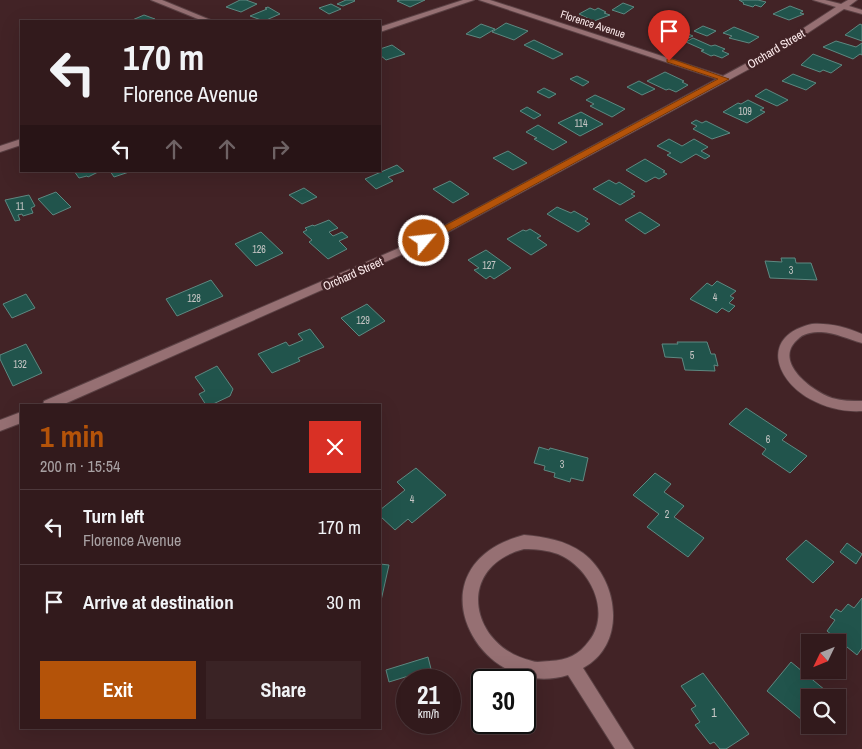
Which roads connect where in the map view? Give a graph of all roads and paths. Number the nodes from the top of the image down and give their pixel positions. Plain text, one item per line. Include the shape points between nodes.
1 (155, 0) edge
2 (470, 0) edge
3 (484, 0) edge
4 (816, 0) edge
5 (853, 0) edge
6 (843, 7) junction
7 (862, 12) edge
8 (206, 20) edge
9 (381, 30) edge
10 (725, 79) junction
11 (20, 142) edge
12 (0, 149) edge
13 (862, 339) edge
14 (51, 404) edge
15 (862, 406) edge
16 (20, 417) edge
17 (0, 426) edge
18 (572, 666) junction
19 (625, 749) edge

1 - 8 street
2 - 9 street
3 - 10 street, Florence Avenue
4 - 6 street
5 - 6 street, Orchard Street
6 - 7 street
6 - 10 street, Orchard Street
10 - 14 street, Orchard Street via 391,257
11 - 12 street
13 - 15 street via 832,329 802,330 784,347 783,359 789,373 818,397 837,404
16 - 17 street
18 - 18 street via 589,654 602,637 607,618 605,597 597,578 583,561 551,545 524,542 503,548 486,560 474,577 470,598 472,620 483,641 501,658 524,668 548,671
18 - 19 street

